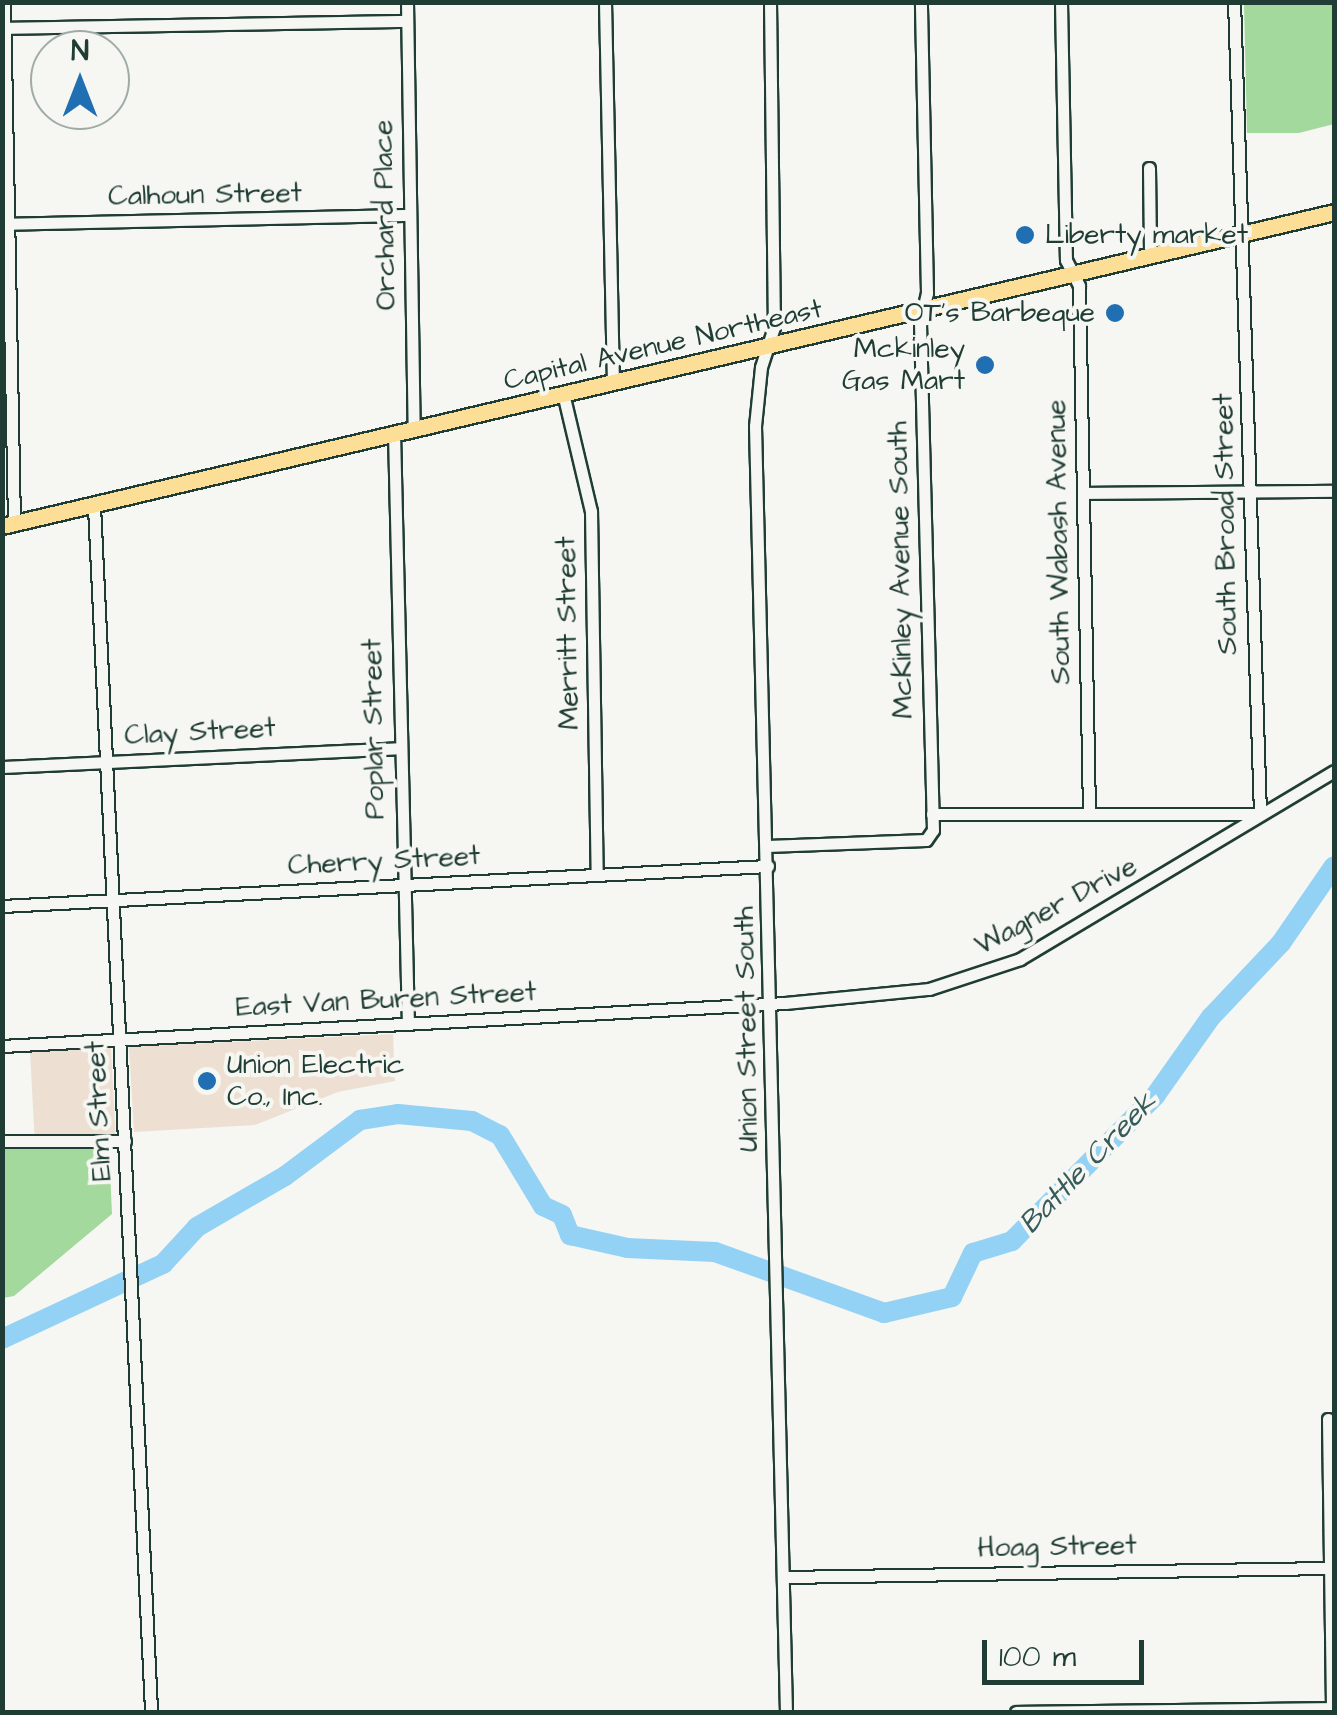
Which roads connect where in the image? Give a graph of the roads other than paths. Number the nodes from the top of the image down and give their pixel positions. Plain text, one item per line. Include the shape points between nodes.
1 (4, 2) edge
2 (407, 2) edge
3 (605, 2) edge
4 (770, 2) edge
5 (921, 2) edge
6 (1061, 2) edge
7 (1234, 2) edge
8 (407, 21) junction
9 (4, 28) edge
10 (1149, 168) dead end
11 (1334, 212) edge
12 (410, 215) junction
13 (6, 224) edge
14 (1242, 234) junction
15 (1150, 256) junction
16 (1073, 274) junction
17 (924, 308) junction
18 (7, 342) edge
19 (769, 346) junction
20 (613, 381) junction
21 (563, 393) junction
22 (414, 427) junction
23 (394, 432) junction
24 (1334, 491) edge
25 (1249, 492) junction
26 (1083, 493) junction
27 (94, 506) junction
28 (8, 525) edge
29 (399, 748) junction
30 (105, 762) junction
31 (2, 767) edge
32 (1334, 771) edge
33 (1089, 811) junction
34 (932, 814) junction
35 (1260, 814) junction
36 (767, 846) junction
37 (768, 866) junction
38 (597, 876) junction
39 (403, 885) junction
40 (112, 899) junction
41 (2, 906) edge
42 (772, 1004) junction
43 (408, 1024) junction
44 (120, 1040) junction
45 (2, 1046) edge
46 (125, 1140) junction
47 (2, 1141) edge
48 (1328, 1418) dead end
49 (1332, 1512) edge
50 (1330, 1568) junction
51 (785, 1576) junction
52 (1333, 1678) edge
53 (1332, 1710) edge
54 (151, 1712) edge
55 (786, 1712) edge
56 (1016, 1712) edge
57 (1103, 1712) edge

1 - 9 street
2 - 8 street, Orchard Place
3 - 20 street
4 - 19 street, Union Street South
5 - 17 street, McKinley Avenue South
6 - 16 street, South Wabash Avenue via 1066,260
7 - 14 street, South Broad Street
8 - 9 street
8 - 12 street, Orchard Place
9 - 13 street
10 - 15 street
11 - 14 main road, Capital Avenue Northeast
12 - 13 street, Calhoun Street
12 - 22 street, Orchard Place
13 - 18 street
14 - 15 main road, Capital Avenue Northeast
14 - 25 street, South Broad Street
15 - 16 main road, Capital Avenue Northeast
16 - 17 main road, Capital Avenue Northeast
16 - 26 street, South Wabash Avenue via 1079,286
17 - 19 main road, Capital Avenue Northeast
17 - 34 street, McKinley Avenue South
18 - 28 street
19 - 20 main road, Capital Avenue Northeast
19 - 36 street, Union Street South via 755,426
20 - 21 main road, Capital Avenue Northeast
21 - 22 main road, Capital Avenue Northeast
21 - 38 street, Merritt Street via 591,510
22 - 23 main road, Capital Avenue Northeast
23 - 27 main road, Capital Avenue Northeast
23 - 29 street, Poplar Street
24 - 25 street
25 - 26 street
25 - 35 street, South Broad Street
26 - 33 street, South Wabash Avenue
27 - 28 main road, Capital Avenue Northeast
27 - 30 street, Elm Street
29 - 30 street, Clay Street
29 - 39 street, Poplar Street
30 - 31 street, Clay Street
30 - 40 street, Elm Street
32 - 35 street, Wagner Drive
33 - 34 street
33 - 35 street
34 - 36 street, McKinley Avenue South via 926,840
35 - 42 street, Wagner Drive via 1150,885 978,976 884,996
36 - 37 street, Union Street South
37 - 38 street, Cherry Street
37 - 42 street, Union Street South
38 - 39 street, Cherry Street
39 - 40 street, Cherry Street
39 - 43 street, Poplar Street
40 - 41 street, Cherry Street
40 - 44 street, Elm Street
42 - 43 street, East Van Buren Street
42 - 51 street, Union Street South
43 - 44 street, East Van Buren Street
44 - 45 street, East Van Buren Street
44 - 46 street, Elm Street
46 - 47 street
46 - 54 street, Elm Street
48 - 49 street
49 - 50 street
50 - 51 street, Hoag Street
50 - 52 street
51 - 55 street, Union Street South
52 - 53 street
53 - 57 street
56 - 57 street

